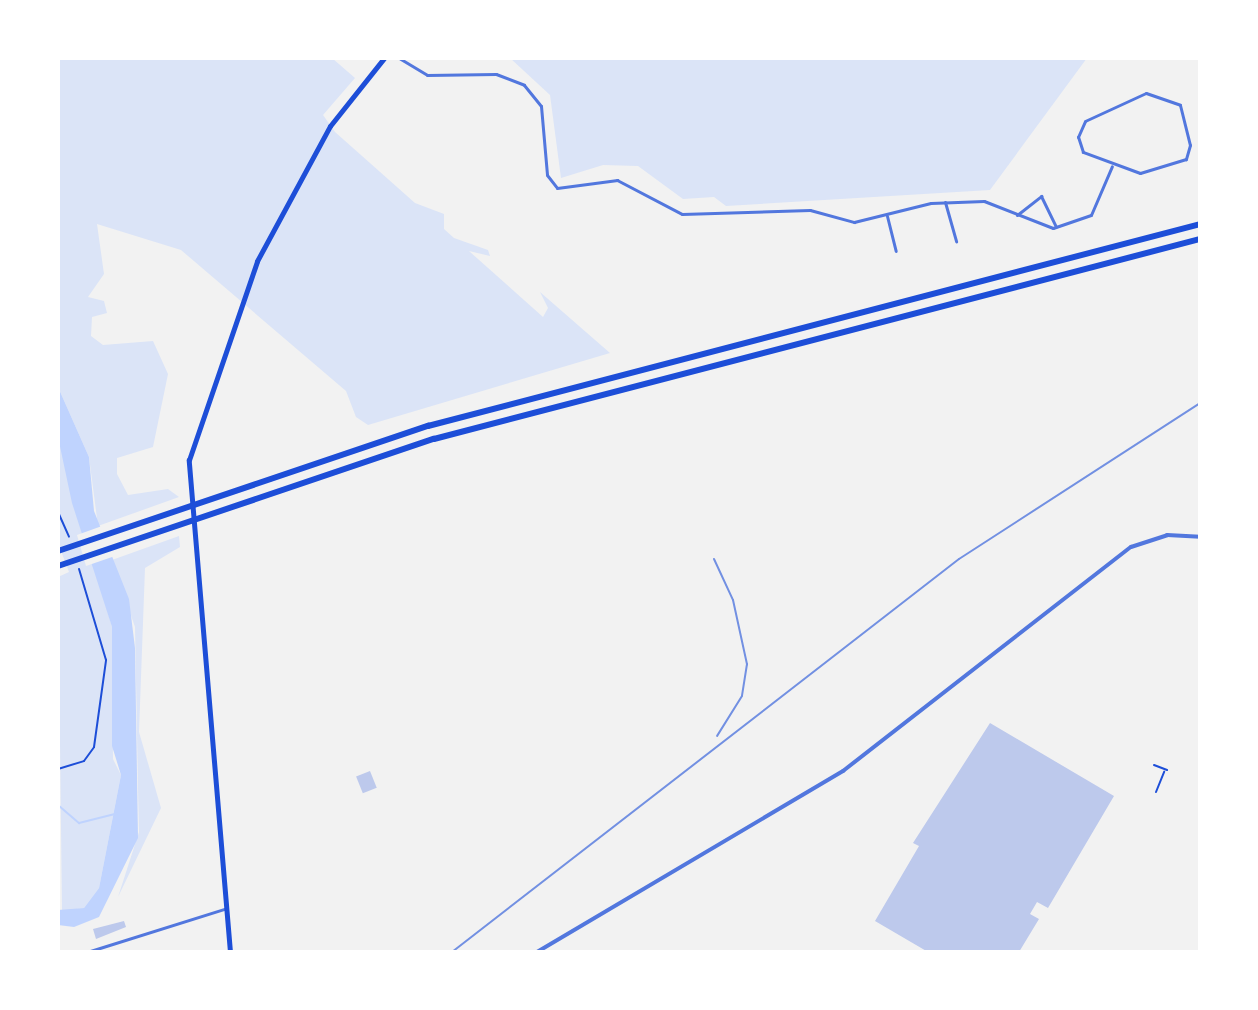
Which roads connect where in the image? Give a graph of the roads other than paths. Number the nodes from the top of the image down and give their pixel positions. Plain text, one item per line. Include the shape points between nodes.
1 (384, 58) edge
2 (399, 58) edge
3 (1112, 166) junction
4 (945, 202) junction
5 (887, 214) junction
6 (1017, 215) junction
7 (1200, 224) edge
8 (1056, 227) junction
9 (1200, 239) edge
10 (956, 241) dead end
11 (896, 251) dead end
12 (1200, 537) edge
13 (58, 551) edge
14 (58, 566) edge
15 (227, 908) junction
16 (87, 952) edge
17 (230, 952) edge
18 (537, 952) edge

1 - 15 main road via 330,126 257,261 189,460
2 - 5 street via 432,76 496,74 524,85 541,106 547,175 560,189 617,180 692,215 810,210 854,222
3 - 3 street via 1145,173 1186,159 1190,145 1180,105 1146,93 1085,121 1079,146
3 - 8 street via 1091,215
4 - 5 street
4 - 6 street via 991,202
4 - 10 street
5 - 11 street
6 - 8 street
6 - 8 street via 1030,198 1044,197
7 - 13 highway via 501,406
9 - 14 highway via 506,419
12 - 18 street via 1167,535 1131,547 852,764
15 - 16 street
15 - 17 main road

